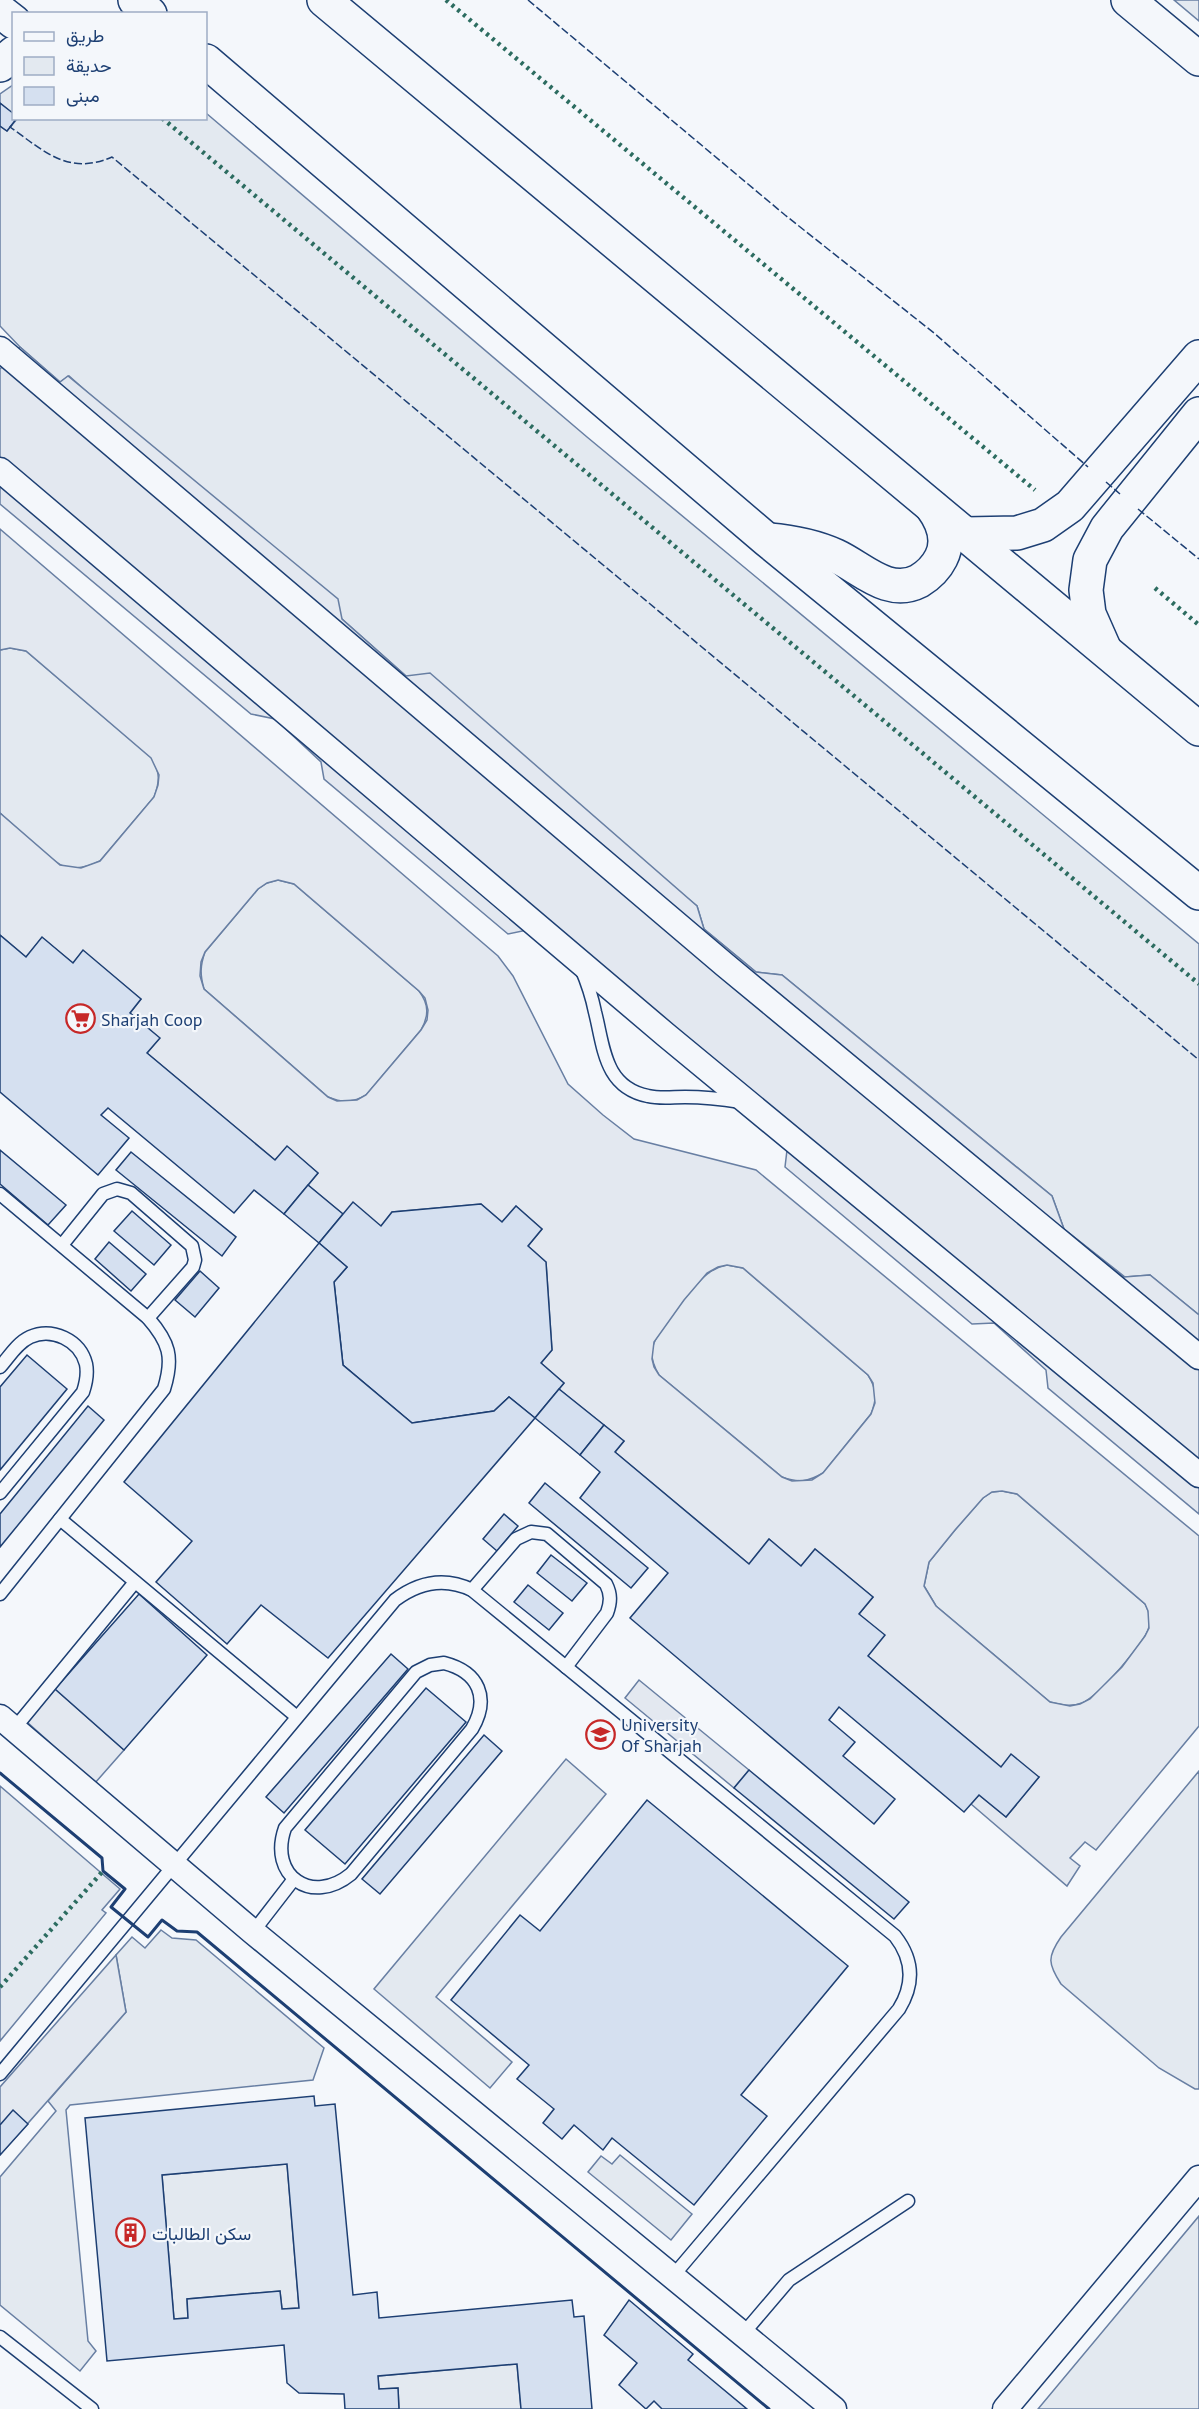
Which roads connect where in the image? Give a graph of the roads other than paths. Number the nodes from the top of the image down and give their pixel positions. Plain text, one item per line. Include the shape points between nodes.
1 (135, 0) edge
2 (324, 0) edge
3 (1128, 0) edge
4 (0, 11) edge
5 (148, 12) edge
6 (12, 20) edge
7 (12, 55) edge
8 (1199, 59) edge
9 (207, 62) edge
10 (0, 65) edge
11 (3, 356) edge
12 (1199, 357) edge
13 (1199, 414) edge
14 (1142, 423) junction
15 (1172, 448) junction
16 (0, 470) edge
17 (931, 506) junction
18 (965, 534) junction
19 (767, 540) junction
20 (1106, 653) junction
21 (1199, 729) edge
22 (1199, 893) edge
23 (579, 961) junction
24 (747, 1103) junction
25 (0, 1194) edge
26 (62, 1245) junction
27 (148, 1318) junction
28 (1199, 1357) edge
29 (0, 1367) edge
30 (1199, 1475) edge
31 (0, 1494) edge
32 (60, 1519) junction
33 (135, 1582) junction
34 (472, 1590) junction
35 (0, 1593) edge
36 (566, 1667) junction
37 (297, 1717) junction
38 (7, 1723) edge
39 (176, 1865) junction
40 (294, 1879) junction
41 (253, 1932) junction
42 (0, 2074) edge
43 (1199, 2178) edge
44 (908, 2201) dead end
45 (672, 2276) junction
46 (743, 2334) junction
47 (0, 2337) edge
48 (92, 2409) edge
49 (834, 2409) edge
50 (1005, 2409) edge

1 - 5 street
2 - 17 street
3 - 8 street
4 - 6 street
7 - 10 street
9 - 19 street
11 - 28 street via 716,957
12 - 14 street
13 - 15 street
14 - 15 street
14 - 18 street via 1070,506 1043,525 1017,533
15 - 20 street via 1107,528 1090,560 1086,590 1089,614
16 - 23 street
17 - 18 street
17 - 19 street via 944,528 943,555 928,576 905,586 882,582 814,548
18 - 20 street
19 - 22 street
20 - 21 street
23 - 24 street
23 - 24 lane via 596,1014 602,1050 618,1079 647,1096 706,1097
24 - 30 street
25 - 26 lane
26 - 27 lane
26 - 27 lane via 103,1194 117,1189 131,1193 192,1246 195,1253 193,1267
27 - 32 lane via 169,1352 170,1371 164,1389
29 - 31 lane via 28,1338 42,1333 57,1334 80,1350 87,1378 83,1392
32 - 33 lane
32 - 35 lane
33 - 37 lane
33 - 38 lane
34 - 36 lane
34 - 36 lane via 516,1539 531,1532 547,1534 610,1591 607,1613
34 - 37 lane via 435,1582 420,1585 395,1600
36 - 45 lane via 895,1936 907,1954 910,1988 899,2008
37 - 39 lane
38 - 39 street
39 - 41 street
39 - 42 lane
40 - 40 lane via 308,1887 324,1888 351,1874 472,1729 482,1702 470,1675 444,1663 416,1671 285,1828 280,1855
40 - 41 lane
41 - 45 street
43 - 50 street
44 - 46 lane via 789,2280
45 - 46 street
46 - 49 street
47 - 48 lane

